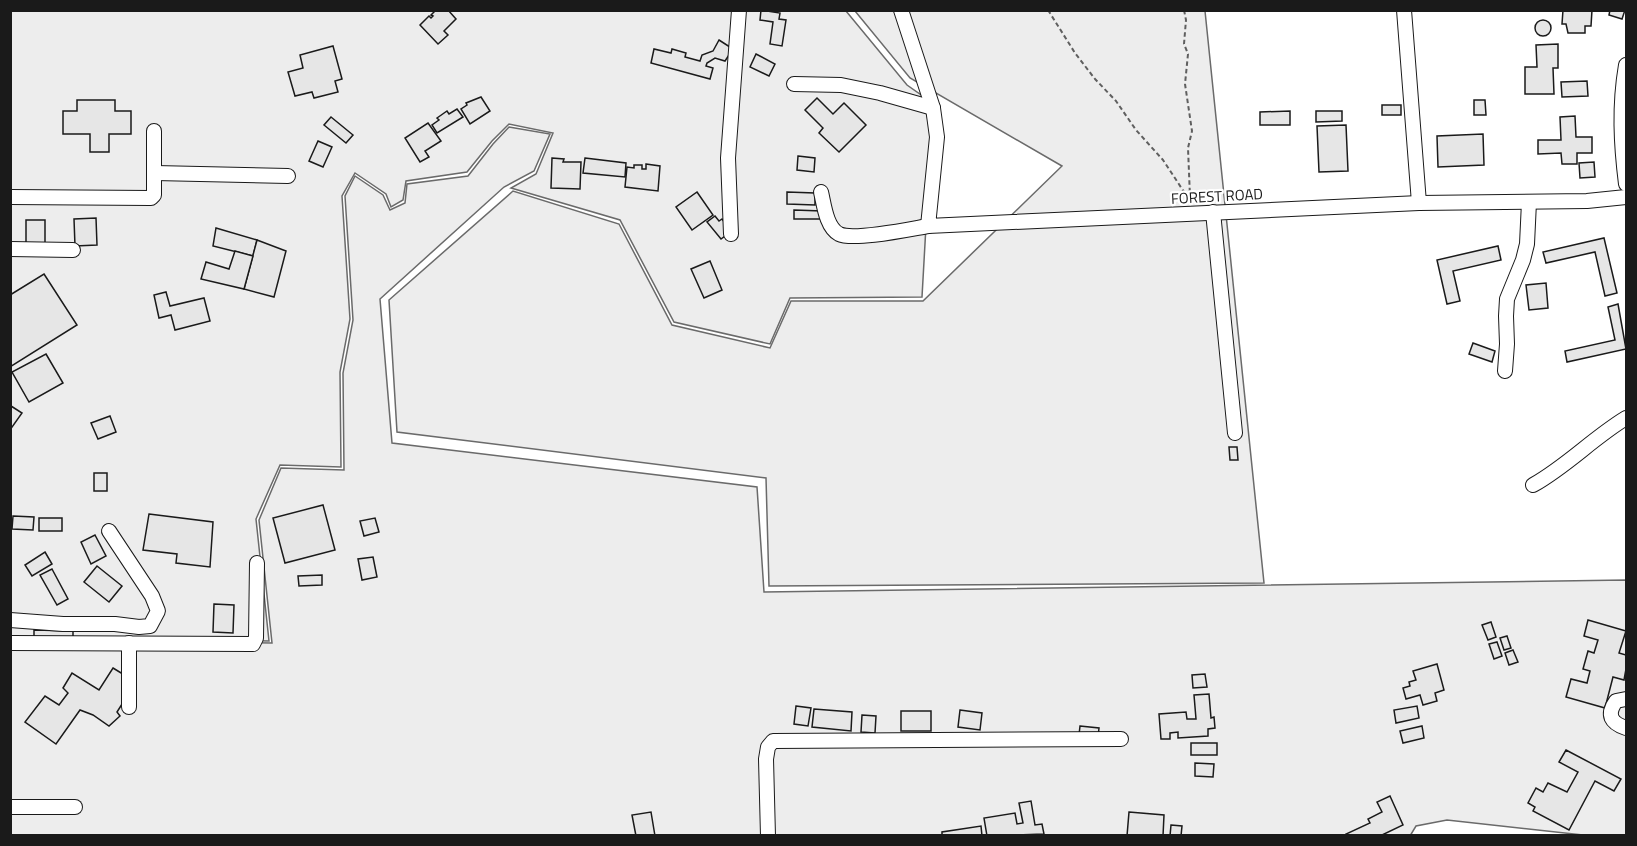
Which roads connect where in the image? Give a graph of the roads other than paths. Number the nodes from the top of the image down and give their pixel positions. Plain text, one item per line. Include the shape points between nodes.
1 (739, 10) edge
2 (901, 10) edge
3 (1404, 10) edge
4 (1626, 66) edge
5 (794, 84) dead end
6 (933, 108) junction
7 (154, 131) dead end
8 (155, 173) junction
9 (288, 176) dead end
10 (1626, 184) edge
11 (820, 192) dead end
12 (10, 197) edge
13 (1626, 197) edge
14 (1529, 202) junction
15 (1419, 203) junction
16 (1213, 212) junction
17 (928, 226) junction
18 (731, 234) dead end
19 (10, 249) edge
20 (73, 250) dead end
21 (1505, 371) dead end
22 (1626, 418) edge
23 (1235, 433) dead end
24 (1533, 484) dead end
25 (109, 531) dead end
26 (257, 563) dead end
27 (10, 620) edge
28 (10, 643) edge
29 (129, 643) junction
30 (1626, 699) edge
31 (129, 707) dead end
32 (1626, 728) edge
33 (1121, 739) dead end
34 (10, 807) edge
35 (75, 807) dead end
36 (768, 836) edge

1 - 18 street via 728,158
2 - 6 street
3 - 15 street
4 - 10 street via 1621,117
5 - 6 street via 842,86
6 - 17 street via 937,137
7 - 8 street
8 - 9 street
8 - 12 street via 151,198
11 - 17 street, FOREST ROAD via 827,217 839,234 867,235
13 - 14 street, FOREST ROAD
14 - 15 street, FOREST ROAD
14 - 21 street via 1524,260 1507,299
15 - 16 street, FOREST ROAD
16 - 17 street, FOREST ROAD
16 - 23 street
19 - 20 street
22 - 24 street
25 - 27 street via 152,596 158,611 150,626
26 - 29 street via 253,644
28 - 29 street
29 - 31 street
30 - 32 street via 1616,701 1611,717
33 - 36 street via 773,741 766,759
34 - 35 street

